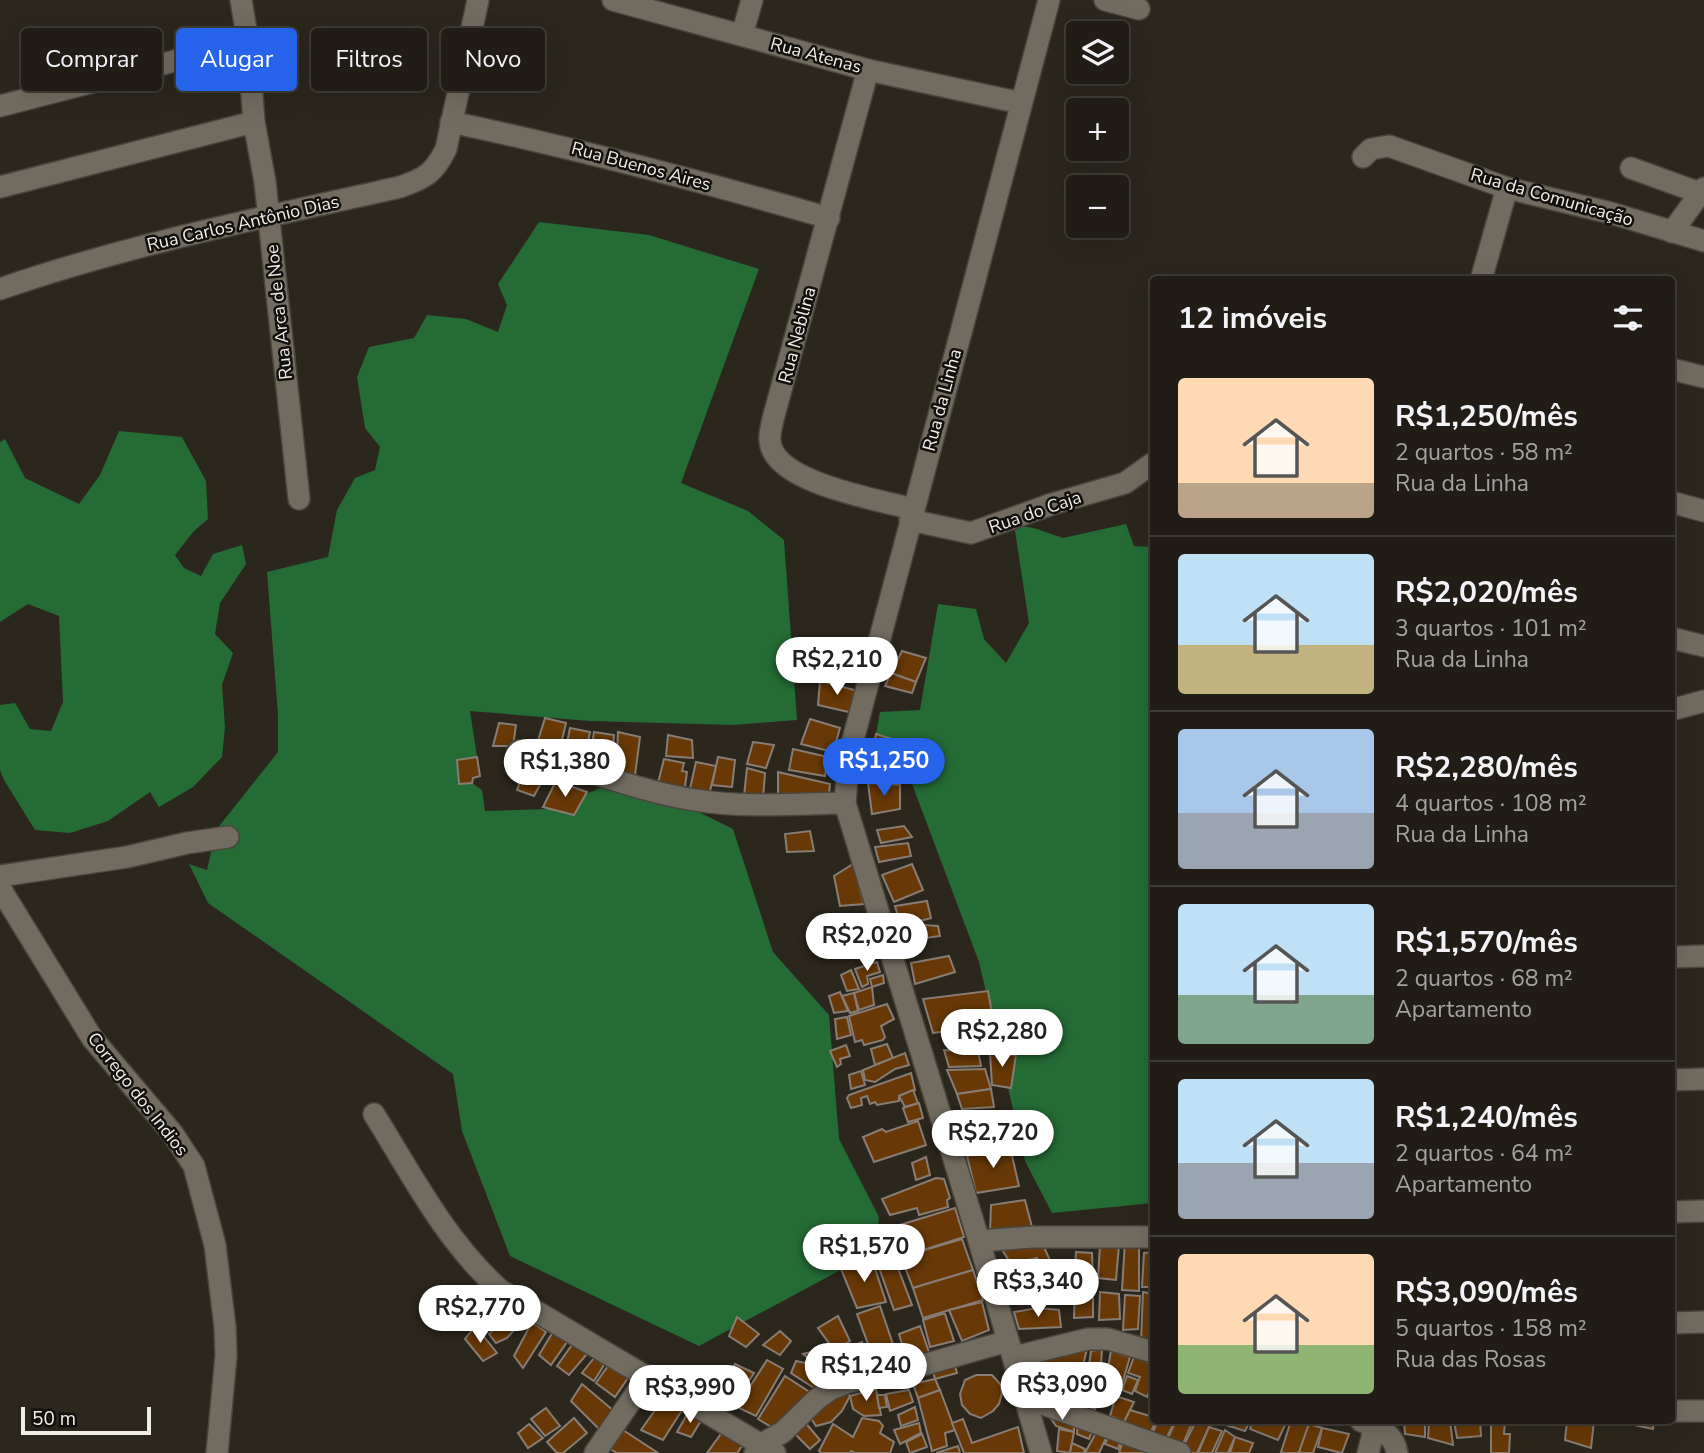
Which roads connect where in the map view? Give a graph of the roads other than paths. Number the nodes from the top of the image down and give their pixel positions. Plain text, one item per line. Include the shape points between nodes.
1 (241, 0) edge
2 (478, 0) edge
3 (613, 0) edge
4 (752, 0) edge
5 (1049, 0) edge
6 (1105, 0) edge
7 (1139, 9) dead end
8 (246, 28) edge
9 (742, 35) junction
10 (176, 61) edge
11 (868, 70) junction
12 (252, 91) edge
13 (1021, 103) junction
14 (0, 106) edge
15 (254, 122) junction
16 (451, 122) junction
17 (1363, 157) dead end
18 (1631, 168) dead end
19 (0, 187) edge
20 (1507, 188) junction
21 (1702, 190) edge
22 (268, 217) junction
23 (829, 218) junction
24 (1672, 232) junction
25 (1704, 242) edge
26 (1482, 276) edge
27 (0, 289) edge
28 (1675, 370) edge
29 (1704, 377) edge
30 (1150, 465) edge
31 (299, 499) dead end
32 (1675, 503) edge
33 (1704, 512) edge
34 (911, 514) junction
35 (1675, 639) edge
36 (1704, 646) edge
37 (1704, 701) edge
38 (1675, 709) edge
39 (518, 751) dead end
40 (845, 803) junction
41 (229, 837) dead end
42 (0, 877) edge
43 (0, 888) edge
44 (1704, 956) edge
45 (1675, 957) edge
46 (1704, 1079) edge
47 (1675, 1080) edge
48 (374, 1114) dead end
49 (1704, 1211) edge
50 (1675, 1212) edge
51 (1150, 1237) edge
52 (979, 1241) junction
53 (1675, 1322) edge
54 (1704, 1322) edge
55 (1011, 1349) junction
56 (1150, 1351) edge
57 (648, 1376) junction
58 (1026, 1398) junction
59 (1704, 1411) edge
60 (1675, 1412) edge
61 (1381, 1434) edge
62 (763, 1450) edge
63 (217, 1453) edge
64 (595, 1453) edge
65 (1041, 1453) edge
66 (1180, 1453) edge
67 (1368, 1453) edge

1 - 8 street, Rua Arca de Noe
2 - 16 street, Rua Carlos Antônio Dias
3 - 9 street, Rua Atenas
4 - 9 street
5 - 13 street, Rua da Linha
6 - 7 street
9 - 11 street, Rua Atenas
10 - 14 street
11 - 13 street, Rua Atenas
11 - 23 street, Rua Neblina
12 - 15 street, Rua Arca de Noe
13 - 34 street, Rua da Linha
15 - 19 street
15 - 22 street, Rua Arca de Noe
16 - 22 street, Rua Carlos Antônio Dias via 446,149 424,178
16 - 23 street, Rua Buenos Aires via 672,173
17 - 20 street, Rua da Comunicação via 1371,149 1390,146
18 - 21 street
20 - 24 street, Rua da Comunicação
20 - 26 street
21 - 24 street
22 - 27 street, Rua Carlos Antônio Dias via 98,259
22 - 31 street, Rua Arca de Noe
23 - 34 street, Rua Neblina via 769,442 776,456 796,474
24 - 25 street, Rua da Comunicação
28 - 29 street
30 - 34 street, Rua do Caja via 1125,483 971,533
32 - 33 street
34 - 40 street, Rua da Linha via 853,740
35 - 36 street
37 - 38 street
39 - 40 street via 690,800
40 - 52 street, Rua da Linha
41 - 42 street
43 - 63 street, Corrego dos Indios via 92,1038 173,1134 194,1166 215,1245 225,1327
44 - 45 street
46 - 47 street
48 - 57 street via 452,1239 474,1266 500,1290
49 - 50 street
51 - 52 street
52 - 55 street, Rua da Linha
53 - 54 street
55 - 56 street via 1108,1339
55 - 58 street, Rua da Linha
55 - 62 street via 849,1381 817,1399
57 - 62 street
57 - 64 street
58 - 65 street, Rua da Linha
58 - 66 street
59 - 60 street
61 - 67 street

